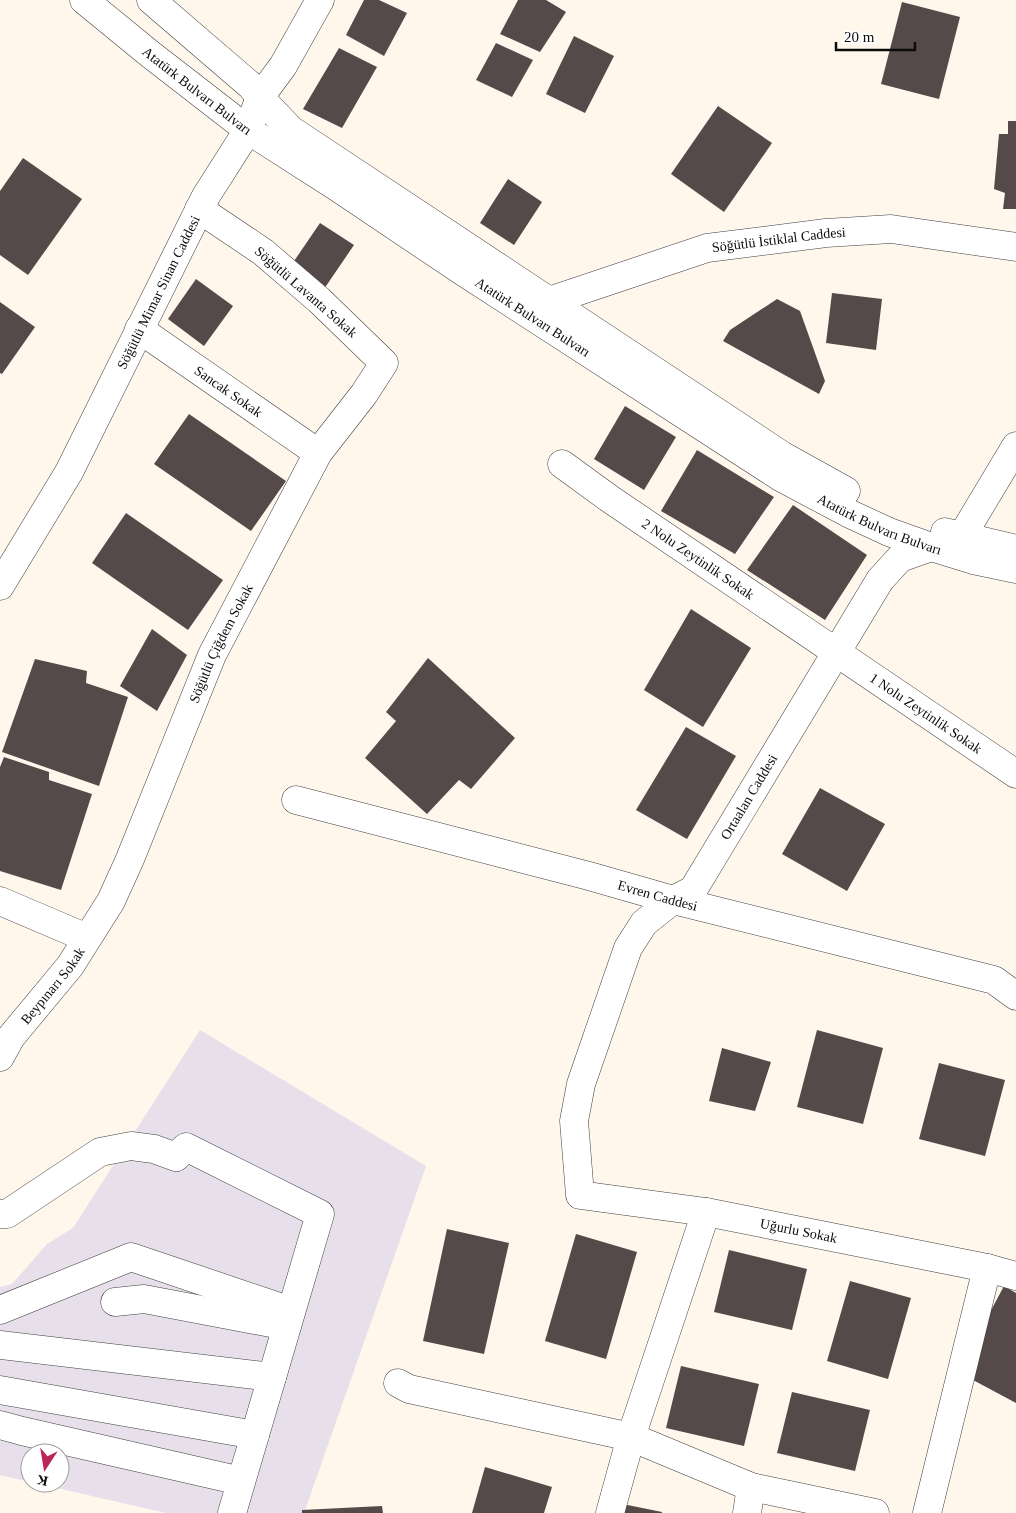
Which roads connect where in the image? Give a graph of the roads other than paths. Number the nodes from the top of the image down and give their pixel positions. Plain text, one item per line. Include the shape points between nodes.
1 (84, 0) edge
2 (151, 0) edge
3 (320, 0) edge
4 (260, 97) junction
5 (248, 130) junction
6 (199, 209) junction
7 (1016, 247) edge
8 (549, 302) junction
9 (140, 329) junction
10 (384, 363) joint
11 (1016, 446) edge
12 (318, 453) junction
13 (562, 464) dead end
14 (962, 536) junction
15 (931, 547) junction
16 (1016, 548) edge
17 (1016, 568) edge
18 (0, 586) edge
19 (837, 652) junction
20 (1016, 774) edge
21 (296, 800) dead end
22 (673, 900) junction
23 (0, 901) edge
24 (87, 938) junction
25 (1016, 996) edge
26 (0, 1057) edge
27 (580, 1195) joint
28 (706, 1212) junction
29 (0, 1214) edge
30 (987, 1268) junction
31 (1016, 1276) edge
32 (115, 1302) dead end
33 (0, 1310) edge
34 (289, 1319) junction
35 (0, 1345) edge
36 (272, 1377) junction
37 (398, 1383) dead end
38 (0, 1390) edge
39 (0, 1424) edge
40 (254, 1435) junction
41 (631, 1436) junction
42 (241, 1481) junction
43 (749, 1500) edge
44 (232, 1513) edge
45 (610, 1513) edge
46 (875, 1513) edge
47 (927, 1513) edge

1 - 5 street, Atatürk Bulvarı Bulvarı
2 - 4 street, Atatürk Bulvarı Bulvarı via 229,66
3 - 4 street, Söğütlü Mimar Sinan Caddesi via 283,66
4 - 5 street, Söğütlü Mimar Sinan Caddesi
4 - 8 street, Atatürk Bulvarı Bulvarı via 291,130
5 - 6 street, Söğütlü Mimar Sinan Caddesi
5 - 15 street, Atatürk Bulvarı Bulvarı via 782,478 889,532
6 - 9 street, Söğütlü Mimar Sinan Caddesi
6 - 10 street, Söğütlü Lavanta Sokak via 263,252
7 - 8 street, Söğütlü İstiklal Caddesi via 891,229 826,233 707,248
8 - 14 street, Atatürk Bulvarı Bulvarı via 783,456 893,515
9 - 12 street, Sancak Sokak
9 - 18 street, Söğütlü Mimar Sinan Caddesi via 69,472
10 - 12 street, Söğütlü Çiğdem Sokak
11 - 14 street
12 - 24 street, Söğütlü Çiğdem Sokak via 212,654 130,859 110,901
13 - 19 street, 2 Nolu Zeytinlik Sokak via 610,500
14 - 15 street, Ortaalan Caddesi
14 - 16 street, Atatürk Bulvarı Bulvarı
15 - 17 street, Atatürk Bulvarı Bulvarı via 973,560
15 - 19 street, Ortaalan Caddesi via 900,558 880,580
19 - 20 street, 1 Nolu Zeytinlik Sokak
19 - 22 street, Ortaalan Caddesi via 693,890
21 - 22 street, Evren Caddesi
22 - 25 street, Evren Caddesi via 994,980
22 - 27 street, Ortaalan Caddesi via 644,923 628,948 581,1084 574,1121
23 - 24 street
24 - 26 street, Beypınarı Sokak via 70,966 11,1037
27 - 28 street, Uğurlu Sokak
28 - 30 street, Uğurlu Sokak
28 - 41 street
29 - 34 street via 7,1214 100,1152 131,1146 154,1149 176,1157 186,1147 320,1214
30 - 31 street, Uğurlu Sokak
30 - 47 street
32 - 34 street via 144,1299
33 - 34 street via 131,1257
34 - 36 street
35 - 36 street
36 - 40 street
37 - 41 street via 409,1389
38 - 40 street
39 - 42 street
40 - 42 street
41 - 43 street
41 - 45 street
42 - 44 street
43 - 46 street

